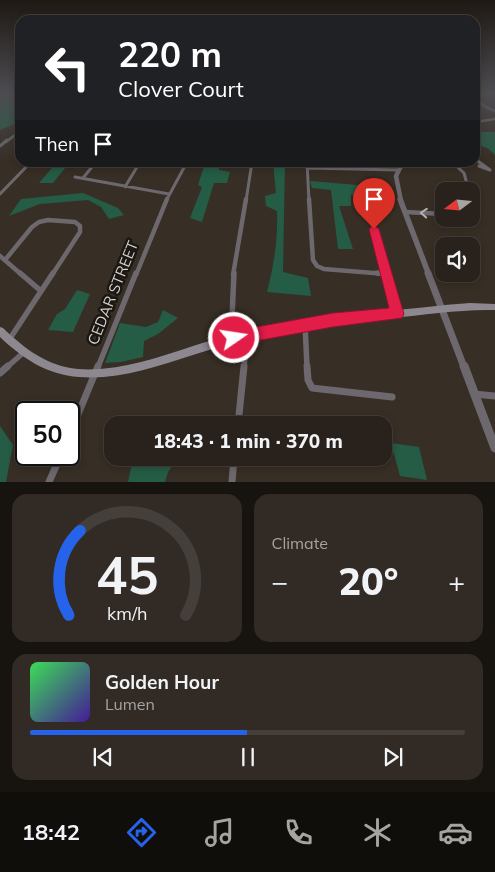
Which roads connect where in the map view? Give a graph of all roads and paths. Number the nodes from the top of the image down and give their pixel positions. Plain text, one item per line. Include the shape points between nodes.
1 (495, 119) edge
2 (480, 121) edge
3 (15, 135) edge
4 (0, 146) edge
5 (480, 163) edge
6 (483, 165) dead end
7 (26, 167) edge
8 (92, 167) edge
9 (137, 167) edge
10 (184, 167) edge
11 (251, 167) edge
12 (353, 167) edge
13 (400, 167) edge
14 (457, 167) edge
15 (307, 168) joint
16 (354, 170) junction
17 (398, 170) junction
18 (75, 177) dead end
19 (83, 178) junction
20 (466, 182) edge
21 (125, 187) junction
22 (0, 194) edge
23 (169, 194) junction
24 (405, 212) junction
25 (370, 214) dead end
26 (435, 214) edge
27 (2, 258) edge
28 (386, 274) junction
29 (41, 291) junction
30 (495, 307) edge
31 (442, 309) junction
32 (397, 314) junction
33 (305, 324) junction
34 (0, 331) edge
35 (247, 335) junction
36 (234, 338) junction
37 (10, 340) junction
38 (23, 353) junction
39 (0, 373) edge
40 (96, 374) junction
41 (474, 394) junction
42 (495, 396) edge
43 (392, 397) dead end
44 (80, 411) edge
45 (239, 416) edge
46 (495, 448) edge
47 (56, 466) edge
48 (233, 466) edge
49 (49, 482) edge
50 (232, 482) edge

1 - 2 street
3 - 4 street
5 - 6 street
7 - 22 street
8 - 19 street
9 - 21 street
10 - 23 street, CEDAR STREET
11 - 36 street via 231,308
12 - 16 street
13 - 17 street
14 - 20 street via 464,173
15 - 16 street
15 - 28 street via 313,260 316,265 324,269
16 - 17 street
17 - 24 street via 396,186
18 - 19 street
19 - 21 street
21 - 23 street
23 - 40 street, CEDAR STREET
26 -> 24 street
24 - 31 street
25 - 28 street
27 - 29 street
27 - 29 street via 39,222 79,224 80,232
28 - 32 street
29 - 37 street
30 - 31 main road
31 - 32 main road
31 - 41 street
32 - 33 main road
33 - 35 main road
33 - 43 street via 308,380 312,388
34 - 37 main road
35 - 36 main road
35 - 45 street
36 - 40 main road via 138,367
37 - 38 main road
38 - 39 street
38 - 40 main road via 36,362 60,370
40 - 44 street, CEDAR STREET
41 - 42 street
41 - 46 street
47 - 49 street
48 - 50 street

